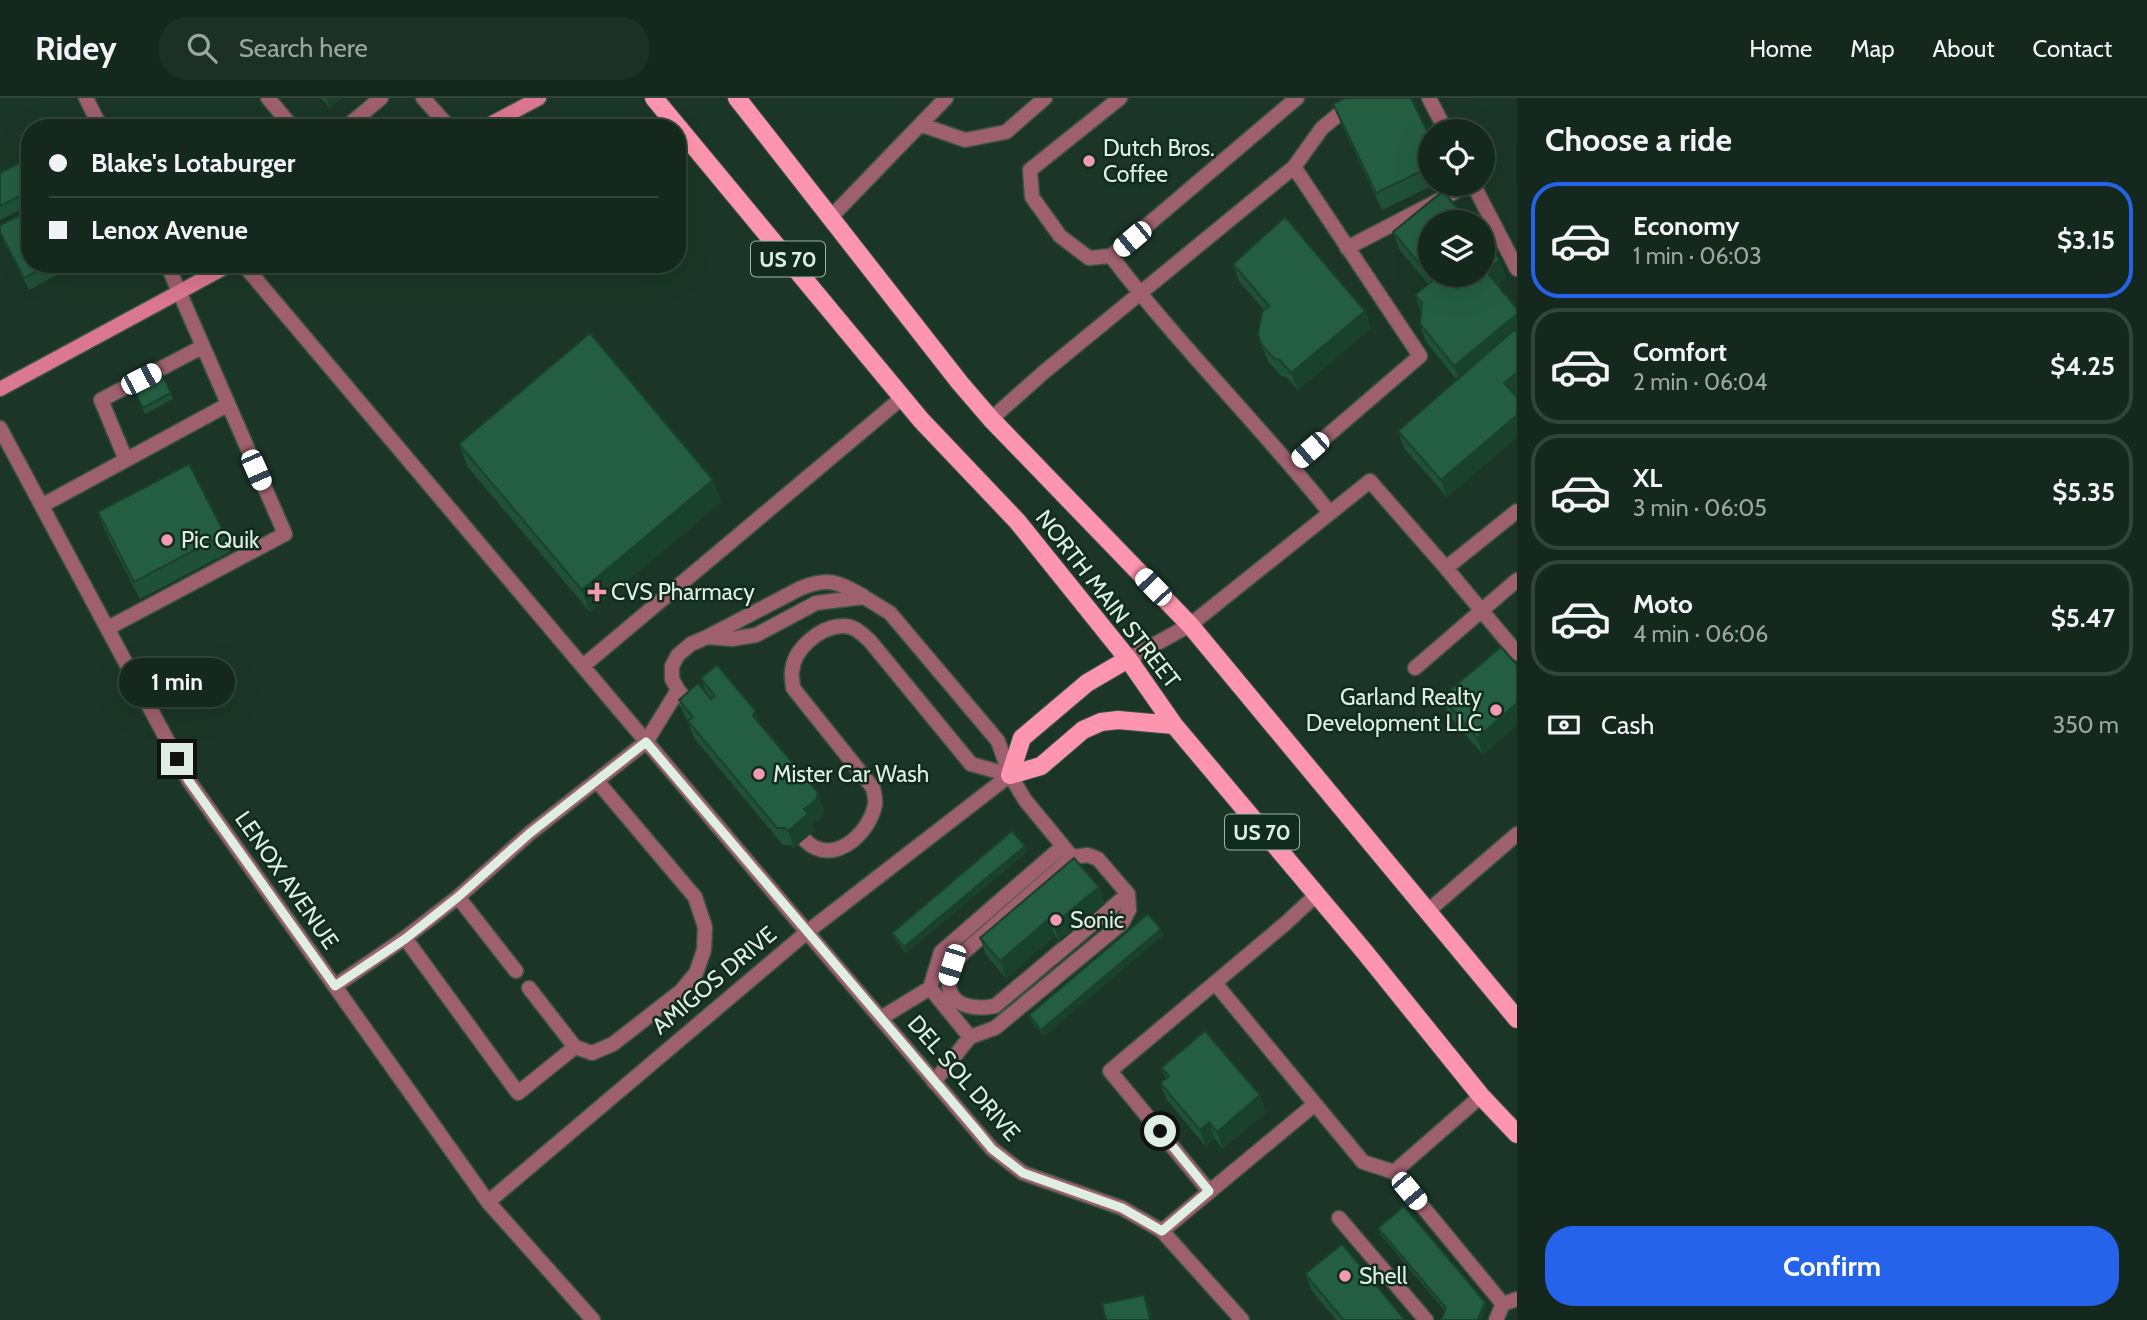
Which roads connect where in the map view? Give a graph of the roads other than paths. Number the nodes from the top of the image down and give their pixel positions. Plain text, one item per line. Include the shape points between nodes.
1 (86, 98) edge
2 (268, 98) edge
3 (381, 98) edge
4 (423, 98) edge
5 (538, 98) edge
6 (654, 98) edge
7 (737, 98) edge
8 (1045, 98) edge
9 (1120, 98) edge
10 (1297, 98) edge
11 (1359, 98) edge
12 (1429, 98) edge
13 (940, 100) edge
14 (96, 119) edge
15 (286, 119) edge
16 (356, 119) edge
17 (442, 119) edge
18 (500, 119) edge
19 (671, 119) edge
20 (1440, 119) edge
21 (922, 125) junction
22 (686, 136) edge
23 (1294, 167) junction
24 (1448, 196) edge
25 (1477, 196) edge
26 (832, 216) junction
27 (1347, 248) junction
28 (1111, 256) junction
29 (1517, 269) edge
30 (171, 273) edge
31 (214, 273) edge
32 (251, 273) edge
33 (180, 291) junction
34 (1139, 293) junction
35 (202, 347) junction
36 (0, 389) edge
37 (903, 397) junction
38 (227, 405) junction
39 (991, 419) junction
40 (0, 428) edge
41 (126, 460) junction
42 (1292, 466) junction
43 (43, 505) junction
44 (1517, 511) edge
45 (1330, 513) junction
46 (1446, 568) junction
47 (1517, 580) edge
48 (864, 597) junction
49 (1481, 611) junction
50 (1189, 625) junction
51 (108, 628) junction
52 (706, 637) junction
53 (1517, 653) edge
54 (1128, 659) junction
55 (583, 666) junction
56 (1415, 668) dead end
57 (678, 690) junction
58 (702, 720) edge
59 (1174, 725) junction
60 (646, 742) junction
61 (1010, 775) junction
62 (597, 781) junction
63 (779, 810) edge
64 (1517, 834) edge
65 (1068, 851) junction
66 (1128, 894) junction
67 (1315, 896) junction
68 (458, 897) junction
69 (1428, 911) junction
70 (807, 932) junction
71 (405, 939) junction
72 (516, 971) dead end
73 (1215, 983) junction
74 (335, 986) junction
75 (529, 988) dead end
76 (930, 988) junction
77 (881, 1018) junction
78 (1517, 1019) edge
79 (970, 1037) junction
80 (575, 1047) junction
81 (934, 1082) junction
82 (1481, 1096) junction
83 (1315, 1104) junction
84 (1517, 1134) edge
85 (1394, 1172) junction
86 (1209, 1191) junction
87 (488, 1202) junction
88 (1339, 1218) dead end
89 (1162, 1231) junction
90 (1510, 1301) edge
91 (593, 1320) edge
92 (1242, 1320) edge
93 (1426, 1320) edge
94 (1496, 1320) edge

1 - 14 street
2 - 15 street
3 - 16 street
4 - 17 street
5 - 18 main road
6 - 19 main road, NORTH MAIN STREET / US 70
7 - 26 main road, NORTH MAIN STREET / US 70
8 - 21 street via 1006,132 965,140
9 - 28 street via 1030,170 1032,197 1060,236 1089,258
10 - 28 street
11 - 23 street via 1322,128
12 - 20 street
13 - 21 street
21 - 26 street
22 - 37 main road, NORTH MAIN STREET / US 70
23 - 27 street
23 - 34 street
24 - 27 street
25 - 29 street
26 - 39 main road, NORTH MAIN STREET / US 70
27 - 42 street via 1420,356
28 - 34 street
30 - 33 street
31 - 33 main road
32 - 55 street, DEL SOL DRIVE
33 - 35 street
33 - 36 main road
34 - 39 street
34 - 42 street
35 - 38 street
35 - 41 street via 101,400
37 - 54 main road, NORTH MAIN STREET / US 70 via 1017,521
37 - 55 street
38 - 41 street
38 - 51 street via 285,534
39 - 50 main road, NORTH MAIN STREET / US 70
40 - 43 street, LENOX AVENUE
41 - 43 street
42 - 45 street
43 - 51 street, LENOX AVENUE
44 - 46 street
45 - 46 street via 1370,481
45 - 50 street
46 - 49 street
47 - 49 street
48 - 52 street via 816,603 756,635
48 - 52 street via 831,581 816,583
48 - 61 street via 890,613 998,741
49 - 53 street
49 - 56 street
50 - 54 street
50 - 69 main road, NORTH MAIN STREET / US 70
51 - 74 street, LENOX AVENUE via 189,781
52 - 57 street via 678,655 672,666
54 - 59 main road, NORTH MAIN STREET / US 70
54 - 61 main road via 1087,682 1022,738
55 - 60 street, DEL SOL DRIVE
57 - 58 street
57 - 60 street
59 - 61 main road via 1101,722 1083,730 1041,766
59 - 67 main road, NORTH MAIN STREET / US 70
60 - 62 street
60 - 70 street, DEL SOL DRIVE
61 - 63 street via 971,764 870,641 844,625 827,629 799,651 792,670 793,688 873,788 875,804 856,837 830,852 814,848
61 - 65 street
61 - 70 street, AMIGOS DRIVE
62 - 68 street
62 - 80 street via 695,897 705,927 704,950 696,973 681,991 613,1044 592,1053
64 - 69 street
65 - 66 street via 1098,859
65 - 66 street via 952,965 947,982 952,996 964,1006 995,1006
65 - 76 street via 940,952
66 - 79 street via 1129,910 1122,923 995,1028
67 - 73 street
67 - 82 main road, NORTH MAIN STREET / US 70
68 - 71 street
68 - 72 street
69 - 78 main road, NORTH MAIN STREET / US 70
70 - 77 street, DEL SOL DRIVE
70 - 87 street, AMIGOS DRIVE
71 - 74 street
71 - 80 street via 518,1093
73 - 83 street
73 - 86 street via 1110,1071
74 - 87 street, LENOX AVENUE
75 - 80 street
76 - 77 street
76 - 79 street
77 - 81 street, DEL SOL DRIVE
79 - 81 street
81 - 89 street, DEL SOL DRIVE via 992,1149 1023,1173 1122,1208
82 - 84 main road, NORTH MAIN STREET / US 70
82 - 85 street
83 - 85 street via 1363,1162
83 - 86 street
85 - 90 street
86 - 89 street
87 - 91 street, LENOX AVENUE
88 - 93 street
89 - 92 street, DEL SOL DRIVE
90 - 94 street

